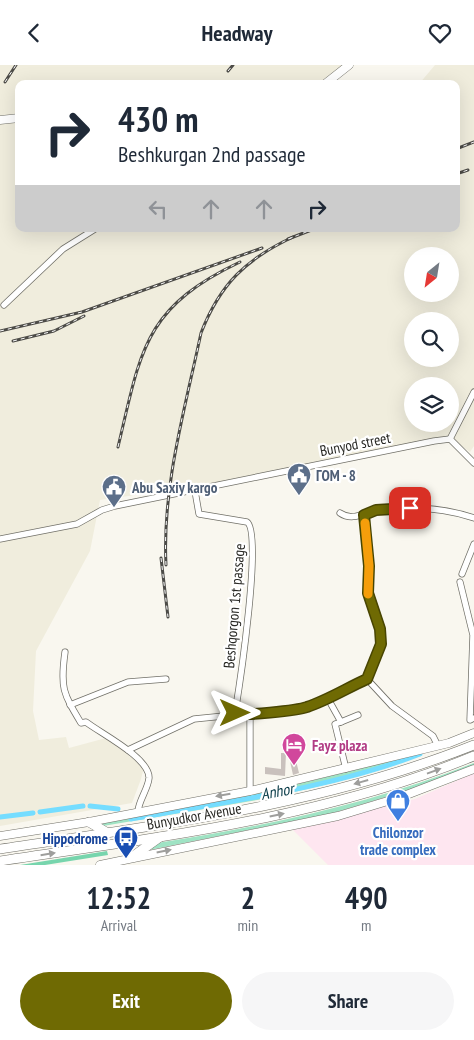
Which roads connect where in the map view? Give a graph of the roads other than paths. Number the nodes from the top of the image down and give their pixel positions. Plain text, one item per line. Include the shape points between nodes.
1 (349, 65) edge
2 (329, 80) edge
3 (15, 118) edge
4 (0, 120) edge
5 (90, 232) edge
6 (4, 305) dead end
7 (474, 392) edge
8 (450, 439) junction
9 (474, 463) edge
10 (195, 491) junction
11 (340, 513) dead end
12 (364, 515) junction
13 (474, 518) edge
14 (0, 539) edge
15 (474, 544) edge
16 (462, 575) dead end
17 (460, 582) dead end
18 (65, 652) dead end
19 (166, 679) dead end
20 (367, 679) junction
21 (327, 697) junction
22 (70, 705) junction
23 (235, 713) junction
24 (250, 715) junction
25 (358, 715) dead end
26 (474, 719) edge
27 (341, 722) junction
28 (474, 733) edge
29 (474, 745) edge
30 (438, 746) junction
31 (128, 750) junction
32 (474, 756) edge
33 (346, 769) junction
34 (474, 769) edge
35 (250, 791) junction
36 (249, 808) junction
37 (138, 811) junction
38 (251, 821) junction
39 (89, 822) junction
40 (106, 832) junction
41 (0, 836) edge
42 (161, 836) junction
43 (76, 837) junction
44 (0, 849) edge
45 (78, 849) junction
46 (132, 857) junction
47 (0, 861) edge
48 (100, 865) edge

1 - 2 street
3 - 4 street
5 - 6 street via 63,249
7 - 8 street
8 - 9 street
8 - 10 street, Bunyod street
10 - 14 street, Bunyod street via 115,505 77,524
10 - 23 street, Beshqorgon 1st passage via 199,514 247,522 252,529 252,576
11 - 12 street via 345,517
12 - 13 street via 376,510 426,508 452,510
12 - 20 street via 368,593 380,629 381,644
15 - 16 street
17 - 26 street via 473,635 470,720
18 - 22 street via 61,679
19 - 22 street via 128,682
20 - 21 street
20 - 30 street via 392,706 433,736
21 - 24 street via 304,708
21 - 27 street
22 - 31 street via 81,723 86,722
23 - 24 street via 238,716
23 - 31 street via 183,723
24 - 35 street
25 - 27 street
27 - 33 street via 336,724
28 - 30 street, Bunyudkor Avenue
29 -> 36 main road, Bunyudkor Avenue via 344,787
30 - 33 street, Bunyudkor Avenue
31 - 37 street via 146,768 149,777
38 -> 32 main road, Bunyudkor Avenue via 381,789
33 - 35 street, Bunyudkor Avenue
46 -> 34 street, Bunyudkor Avenue via 338,815 410,794
35 -> 37 street, Bunyudkor Avenue
36 - 38 main road via 256,815
36 - 40 main road, Bunyudkor Avenue
37 - 39 street, Bunyudkor Avenue
38 - 42 main road, Bunyudkor Avenue
39 - 40 main road
39 - 41 street, Bunyudkor Avenue
40 - 43 main road, Bunyudkor Avenue
42 - 45 main road, Bunyudkor Avenue
42 - 46 main road
43 - 44 main road, Bunyudkor Avenue
43 - 45 main road via 71,843 74,849
47 -> 45 main road, Bunyudkor Avenue
46 - 48 street, Bunyudkor Avenue

